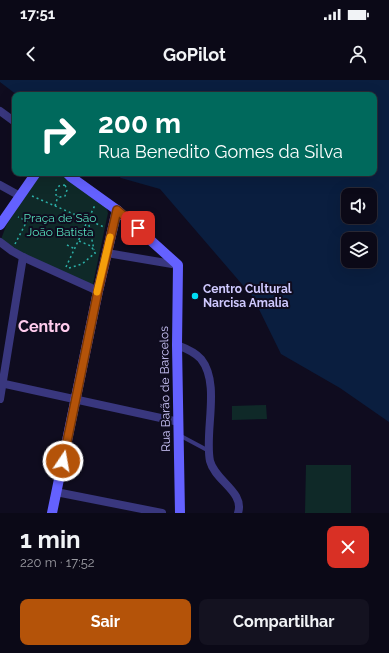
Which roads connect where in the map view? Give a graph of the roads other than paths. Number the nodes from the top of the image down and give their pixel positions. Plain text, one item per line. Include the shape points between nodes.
1 (0, 111) edge
2 (12, 120) edge
3 (34, 176) edge
4 (67, 178) edge
5 (0, 185) edge
6 (22, 194) junction
7 (117, 210) junction
8 (0, 225) edge
9 (0, 242) edge
10 (106, 255) junction
11 (23, 257) junction
12 (178, 265) junction
13 (98, 291) junction
14 (177, 344) junction
15 (2, 383) edge
16 (0, 399) edge
17 (76, 399) junction
18 (179, 422) junction
19 (179, 435) junction
20 (209, 451) junction
21 (56, 492) junction
22 (52, 513) edge
23 (162, 513) edge
24 (180, 513) edge
25 (238, 513) edge

1 - 2 street
3 - 6 main road
4 - 7 main road via 100,196
5 - 6 street
6 - 8 main road
7 - 10 main road
7 - 12 main road
9 - 11 street
10 - 12 street
10 - 13 main road
11 - 13 street
11 - 15 street
12 - 14 main road, Rua Barão de Barcelos
13 - 17 main road
14 - 18 main road, Rua Barão de Barcelos
14 - 20 street via 201,359 207,372 211,407
15 - 16 street
15 - 17 street
17 - 18 street
17 - 21 main road
18 - 19 main road, Rua Barão de Barcelos
19 - 20 lane
19 - 24 main road, Rua Barão de Barcelos
20 - 25 street via 214,471 239,501
21 - 22 main road
21 - 23 street

